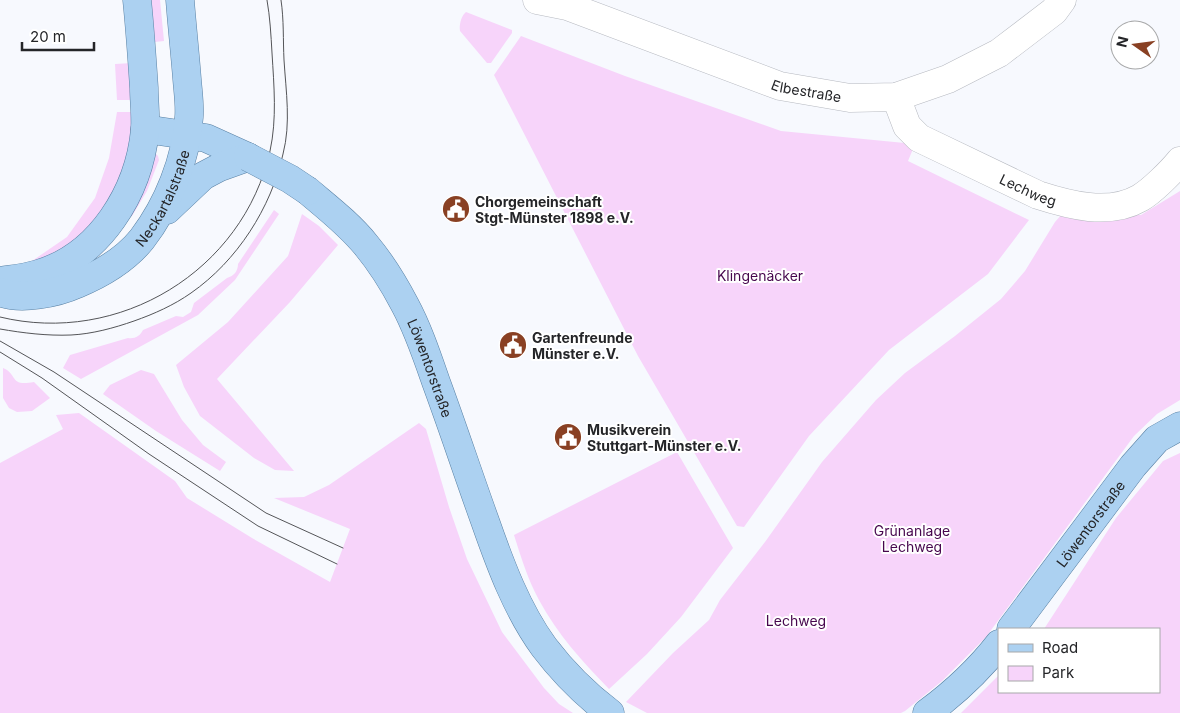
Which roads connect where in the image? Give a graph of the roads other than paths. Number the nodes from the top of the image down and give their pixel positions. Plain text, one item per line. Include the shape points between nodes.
1 (137, 0) edge
2 (180, 0) edge
3 (537, 0) edge
4 (1062, 0) edge
5 (569, 3) edge
6 (896, 97) junction
7 (145, 130) junction
8 (187, 135) junction
9 (248, 157) junction
10 (1180, 161) edge
11 (152, 223) junction
12 (0, 281) edge
13 (0, 292) edge
14 (1180, 426) edge
15 (1012, 628) edge
16 (998, 645) edge
17 (602, 707) edge
18 (927, 713) edge

1 - 7 main road, Neckartalstraße
2 - 8 main road, Neckartalstraße via 189,115
3 - 5 street, Elbestraße
4 - 6 street, Elbestraße via 1054,11 999,53 948,79
5 - 6 street, Elbestraße via 780,86 850,98
6 - 10 street, Lechweg via 907,126 919,138 1054,200 1104,208 1123,205 1141,198
7 - 8 main road, Löwentorstraße
7 - 12 main road, Neckartalstraße via 138,169 128,195 111,222 92,243 71,259 39,274
8 - 9 main road, Löwentorstraße via 206,138
8 - 11 main road, Neckartalstraße via 176,178
9 - 11 main road via 220,166 203,176
9 - 17 main road, Löwentorstraße, bridge via 308,191 365,244 387,274 419,335 497,556 516,599 543,646 564,672
11 - 13 main road, Neckartalstraße via 125,256 87,280 34,295 8,296
14 - 15 main road, Löwentorstraße via 1157,439 1133,466
16 - 18 main road via 953,693

